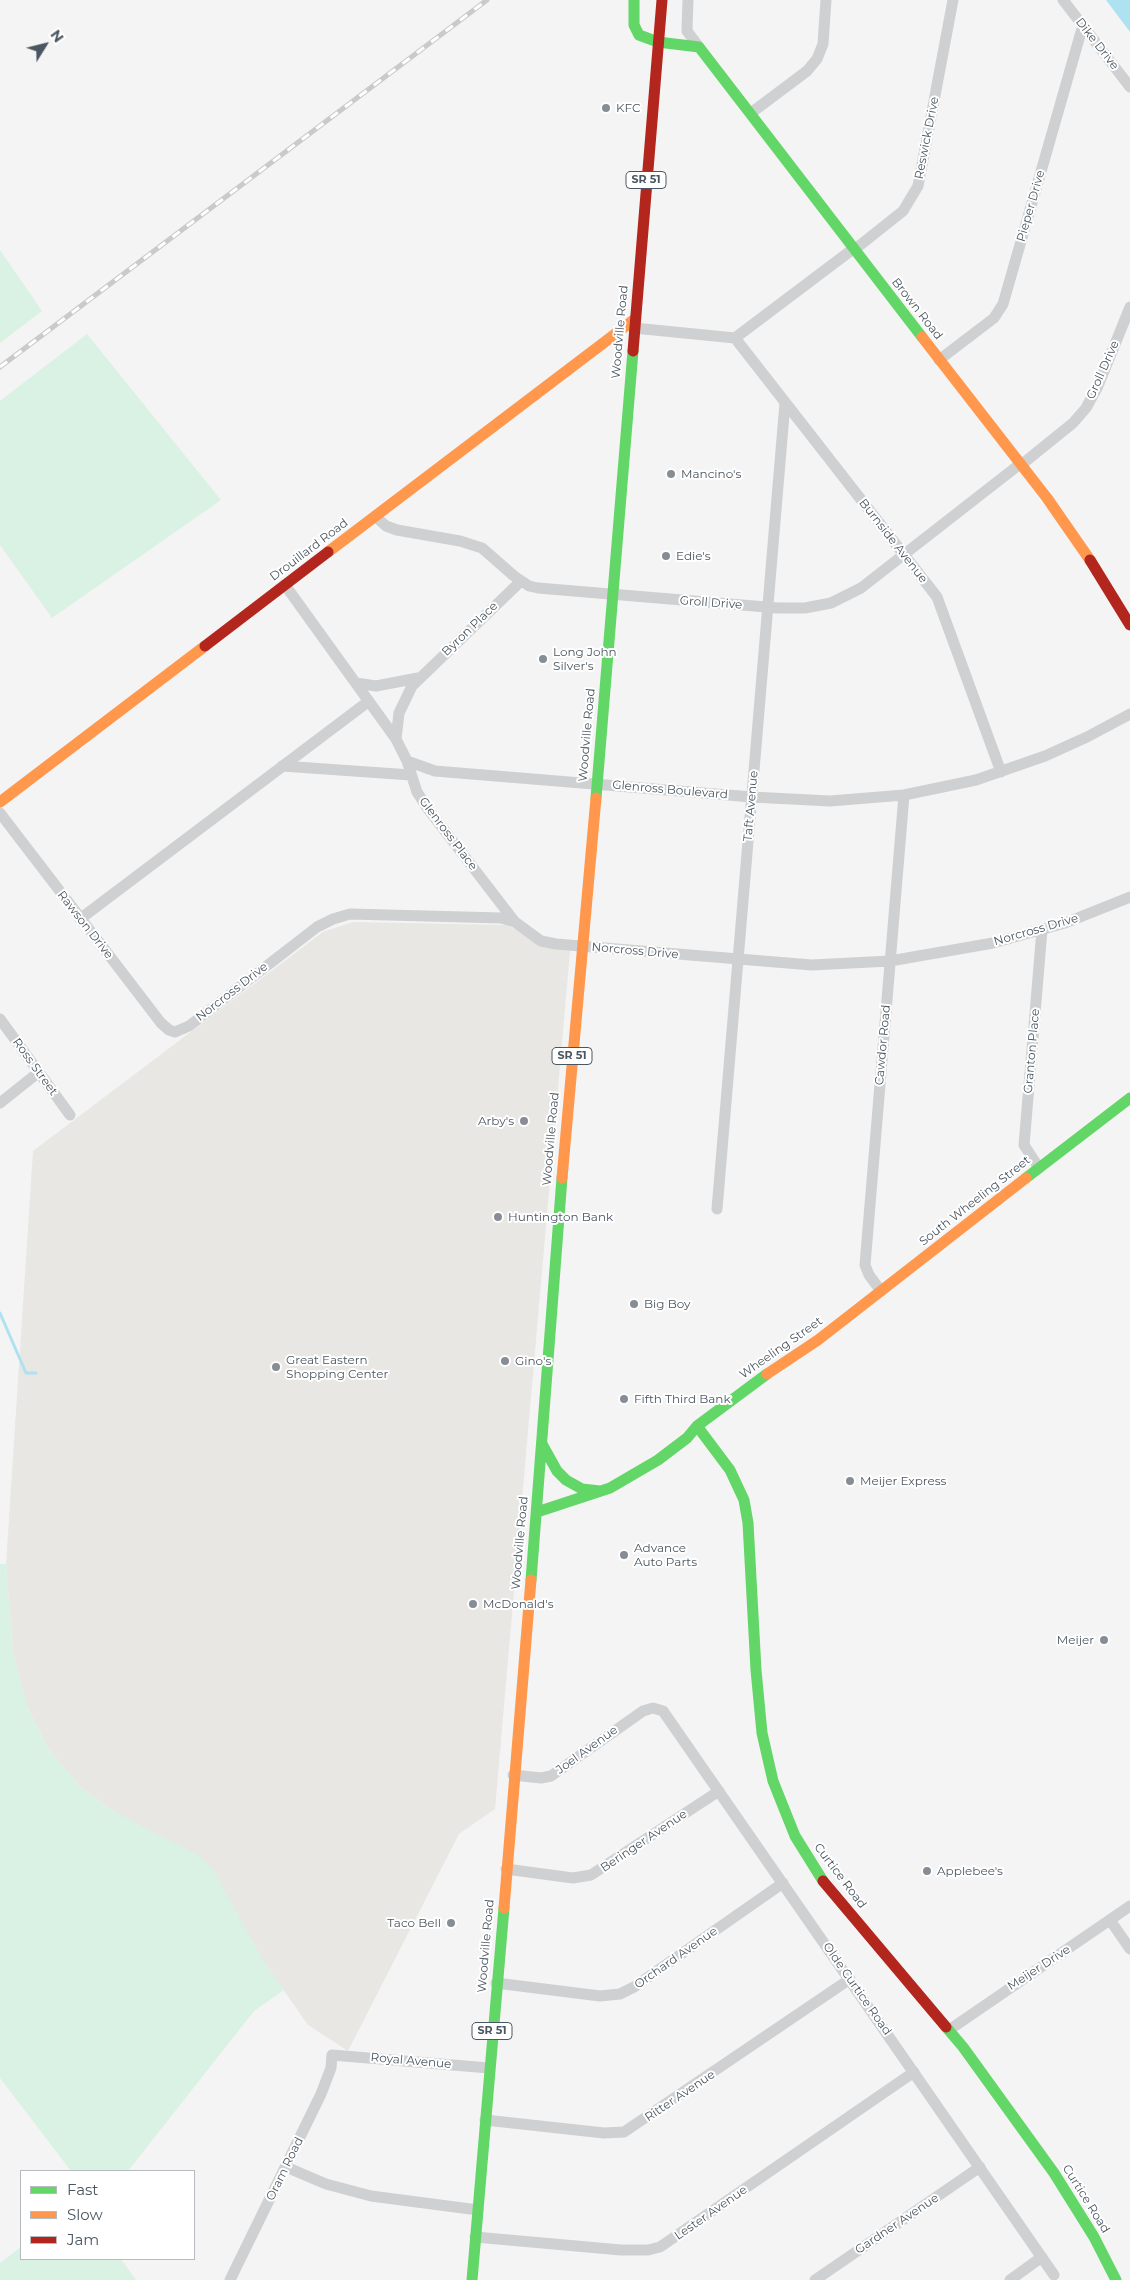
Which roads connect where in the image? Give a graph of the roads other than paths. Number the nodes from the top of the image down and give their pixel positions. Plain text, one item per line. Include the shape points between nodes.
1 (634, 0) edge
2 (662, 0) edge
3 (688, 0) edge
4 (826, 0) edge
5 (953, 0) edge
6 (1063, 0) edge
7 (1082, 26) junction
8 (658, 42) junction
9 (699, 47) junction
10 (1130, 87) edge
11 (751, 112) junction
12 (853, 249) junction
13 (1130, 308) edge
14 (634, 324) junction
15 (735, 338) junction
16 (939, 360) junction
17 (785, 403) junction
18 (1020, 464) junction
19 (376, 517) junction
20 (903, 555) junction
21 (521, 581) junction
22 (285, 585) junction
23 (612, 595) junction
24 (768, 607) junction
25 (1130, 625) edge
26 (420, 677) junction
27 (356, 683) junction
28 (368, 701) junction
29 (1130, 714) edge
30 (396, 740) junction
31 (407, 761) junction
32 (282, 766) junction
33 (1001, 772) junction
34 (411, 775) junction
35 (597, 784) junction
36 (904, 794) junction
37 (752, 797) junction
38 (0, 802) edge
39 (0, 814) edge
40 (1130, 897) edge
41 (80, 918) junction
42 (515, 922) junction
43 (1042, 930) junction
44 (582, 946) junction
45 (739, 960) junction
46 (890, 960) junction
47 (0, 1019) edge
48 (175, 1032) joint
49 (39, 1072) junction
50 (1130, 1098) edge
51 (0, 1103) edge
52 (70, 1115) dead end
53 (1039, 1168) junction
54 (718, 1209) dead end
55 (881, 1291) junction
56 (837, 1325) joint
57 (697, 1426) junction
58 (542, 1444) junction
59 (602, 1491) junction
60 (537, 1512) junction
61 (656, 1708) joint
62 (513, 1775) junction
63 (719, 1791) junction
64 (506, 1869) junction
65 (783, 1883) junction
66 (1130, 1906) edge
67 (1110, 1920) junction
68 (1130, 1949) edge
69 (850, 1979) junction
70 (496, 1984) junction
71 (949, 2030) junction
72 (332, 2055) joint
73 (489, 2068) junction
74 (914, 2072) junction
75 (485, 2120) junction
76 (286, 2167) junction
77 (980, 2167) junction
78 (478, 2210) junction
79 (476, 2237) junction
80 (1042, 2257) junction
81 (1054, 2275) dead end
82 (230, 2280) edge
83 (472, 2280) edge
84 (815, 2280) edge
85 (1010, 2280) edge
86 (1116, 2280) edge

1 - 8 street via 636,31
2 - 8 street, Woodville Road / SR 51
3 - 9 street via 687,31
4 - 11 street via 823,44 817,59 807,72
5 - 12 street, Reswick Drive via 918,186 903,212
6 - 7 street, Dike Drive
7 - 10 street, Dike Drive
7 - 16 street, Pieper Drive via 1003,304 994,318
8 - 9 street
8 - 14 street, Woodville Road / SR 51
9 - 11 street, Brown Road
11 - 12 street, Brown Road
12 - 15 street, Reswick Drive
12 - 16 street, Brown Road
13 - 18 street, Groll Drive via 1086,408 1073,423
14 - 15 street
14 - 19 street, Drouillard Road
14 - 23 street, Woodville Road / SR 51
15 - 17 street, Burnside Avenue
16 - 18 street, Brown Road
17 - 20 street, Burnside Avenue
17 - 24 street, Taft Avenue
18 - 20 street, Groll Drive
18 - 25 street, Brown Road via 1076,539
19 - 21 street, Groll Drive via 397,530 460,540 482,548
19 - 22 street, Drouillard Road
20 - 24 street, Groll Drive via 861,588 831,603 800,609
20 - 33 street, Burnside Avenue via 940,603
21 - 23 street, Groll Drive via 538,588
21 - 26 street, Byron Place
22 - 27 street
22 - 38 street, Drouillard Road
23 - 24 street, Groll Drive
23 - 35 street, Woodville Road / SR 51
24 - 37 street, Taft Avenue
26 - 27 street, Byron Place via 376,686
26 - 30 street, Byron Place via 403,702
27 - 28 street
28 - 30 street
28 - 32 street
29 - 33 street, Glenross Boulevard via 1056,752
30 - 31 street
31 - 34 street
31 - 35 street, Glenross Boulevard via 435,771
32 - 34 street
32 - 41 street
33 - 36 street, Glenross Boulevard
34 - 42 street, Glenross Place via 428,809
35 - 37 street, Glenross Boulevard
35 - 44 street, Woodville Road / SR 51
36 - 37 street, Glenross Boulevard via 830,801
36 - 46 street, Cawdor Road
37 - 45 street, Taft Avenue
39 - 41 street, Rawson Drive
40 - 43 street, Norcross Drive
41 - 48 street, Rawson Drive via 161,1023
42 - 44 street, Norcross Drive via 541,941
42 - 48 street, Norcross Drive via 501,918 368,914 332,919 317,927 189,1026
43 - 46 street, Norcross Drive via 961,949
43 - 53 street, Granton Place via 1024,1145
44 - 45 street, Norcross Drive
44 - 58 street, Woodville Road / SR 51
45 - 46 street, Norcross Drive via 812,965
45 - 54 street, Taft Avenue
46 - 55 street, Cawdor Road via 865,1266
47 - 49 street, Ross Street
49 - 51 street
49 - 52 street, Ross Street
50 - 53 street, South Wheeling Street
53 - 55 street, South Wheeling Street
55 - 56 street, South Wheeling Street
56 - 57 street, Wheeling Street
57 - 59 street, Wheeling Street via 658,1460
57 - 71 street, Curtice Road via 730,1470 744,1500 760,1717 768,1766 785,1815 801,1848 828,1888
58 - 59 street via 566,1480 582,1489
58 - 60 street, Woodville Road / SR 51
59 - 60 street, Wheeling Street
60 - 62 street, Woodville Road / SR 51
61 - 62 street, Joel Avenue via 639,1714 551,1776
61 - 63 street, Olde Curtice Road via 666,1714
62 - 64 street, Woodville Road / SR 51
63 - 64 street, Beringer Avenue via 591,1875 573,1878
63 - 65 street, Olde Curtice Road
64 - 70 street, Woodville Road / SR 51
65 - 69 street, Olde Curtice Road
65 - 70 street, Orchard Avenue via 620,1994 600,1996
66 - 67 street, Meijer Drive
67 - 68 street
67 - 71 street, Meijer Drive
69 - 74 street, Olde Curtice Road
69 - 75 street, Ritter Avenue via 624,2132 604,2133
70 - 73 street, Woodville Road / SR 51
71 - 86 street, Curtice Road via 1054,2173 1094,2237
72 - 73 street, Royal Avenue
72 - 76 street, Oram Road via 321,2094
73 - 75 street, Woodville Road / SR 51
74 - 77 street, Olde Curtice Road
74 - 79 street, Lester Avenue via 660,2248 630,2250
75 - 78 street, Woodville Road / SR 51
76 - 78 street via 326,2184 371,2196
76 - 82 street, Oram Road
77 - 80 street, Olde Curtice Road
77 - 84 street, Gardner Avenue
78 - 79 street, Woodville Road / SR 51
79 - 83 street, Woodville Road / SR 51
80 - 81 street, Olde Curtice Road
80 - 85 street

